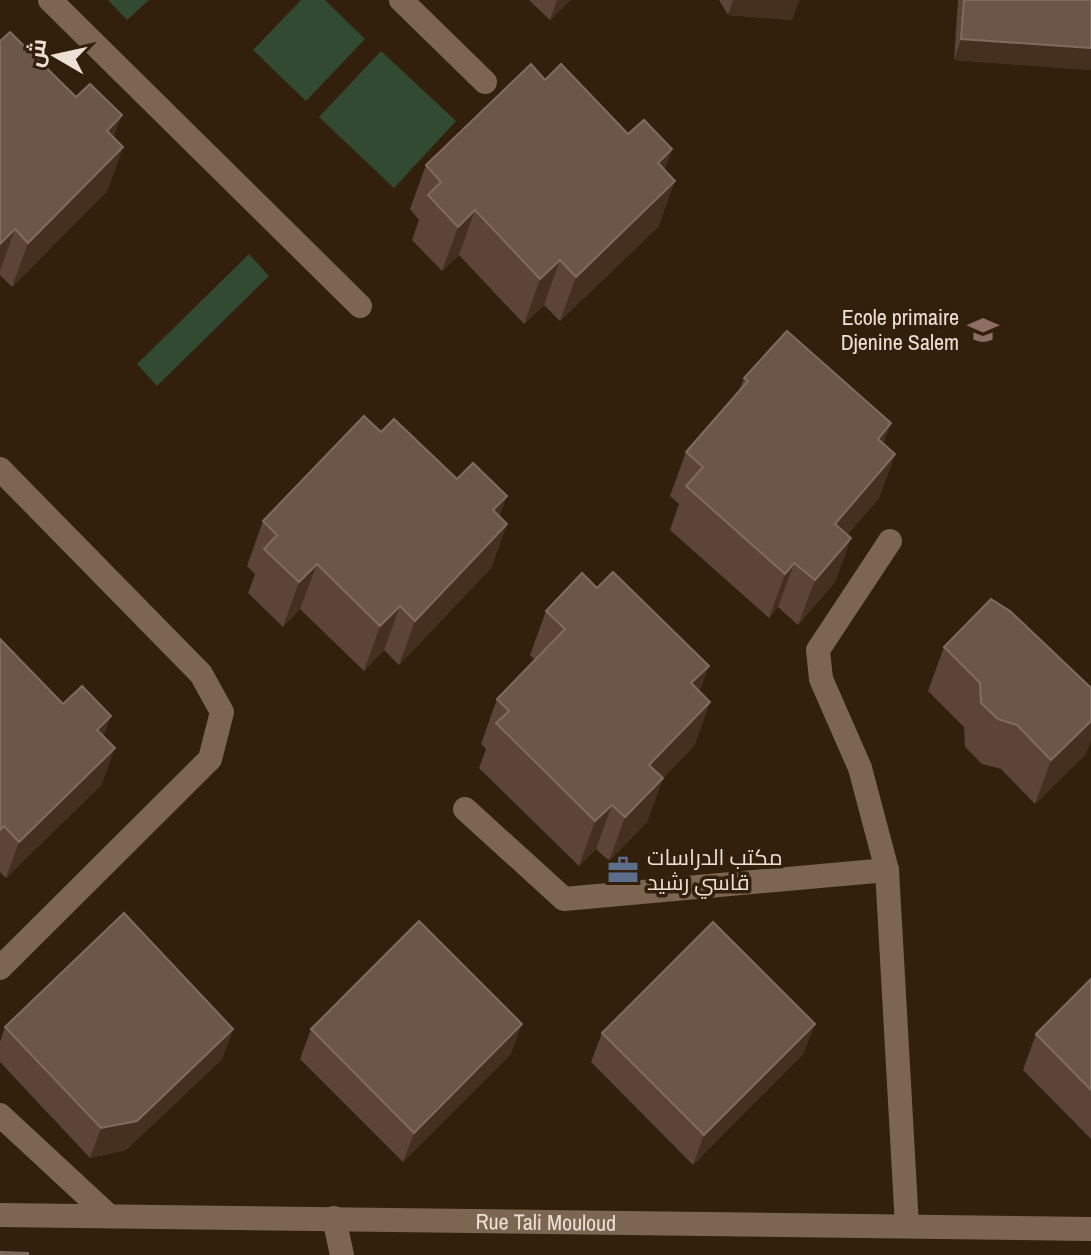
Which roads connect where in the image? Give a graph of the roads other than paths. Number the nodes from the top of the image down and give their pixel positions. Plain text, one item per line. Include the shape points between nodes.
1 (50, 0) edge
2 (401, 0) edge
3 (485, 82) dead end
4 (360, 306) dead end
5 (2, 477) edge
6 (890, 541) dead end
7 (465, 809) dead end
8 (887, 870) junction
9 (1, 964) edge
10 (0, 1115) edge
11 (0, 1215) edge
12 (109, 1216) junction
13 (334, 1218) junction
14 (907, 1226) junction
15 (1091, 1229) edge
16 (342, 1255) edge

1 - 4 street
2 - 3 street
5 - 9 street via 201,674 222,712 210,759
6 - 8 street via 818,650 821,679 860,768
7 - 8 street via 564,899
8 - 14 street
10 - 12 street
11 - 12 street, Rue Tali Mouloud
12 - 13 street, Rue Tali Mouloud
13 - 14 street, Rue Tali Mouloud
13 - 16 street
14 - 15 street, Rue Tali Mouloud

